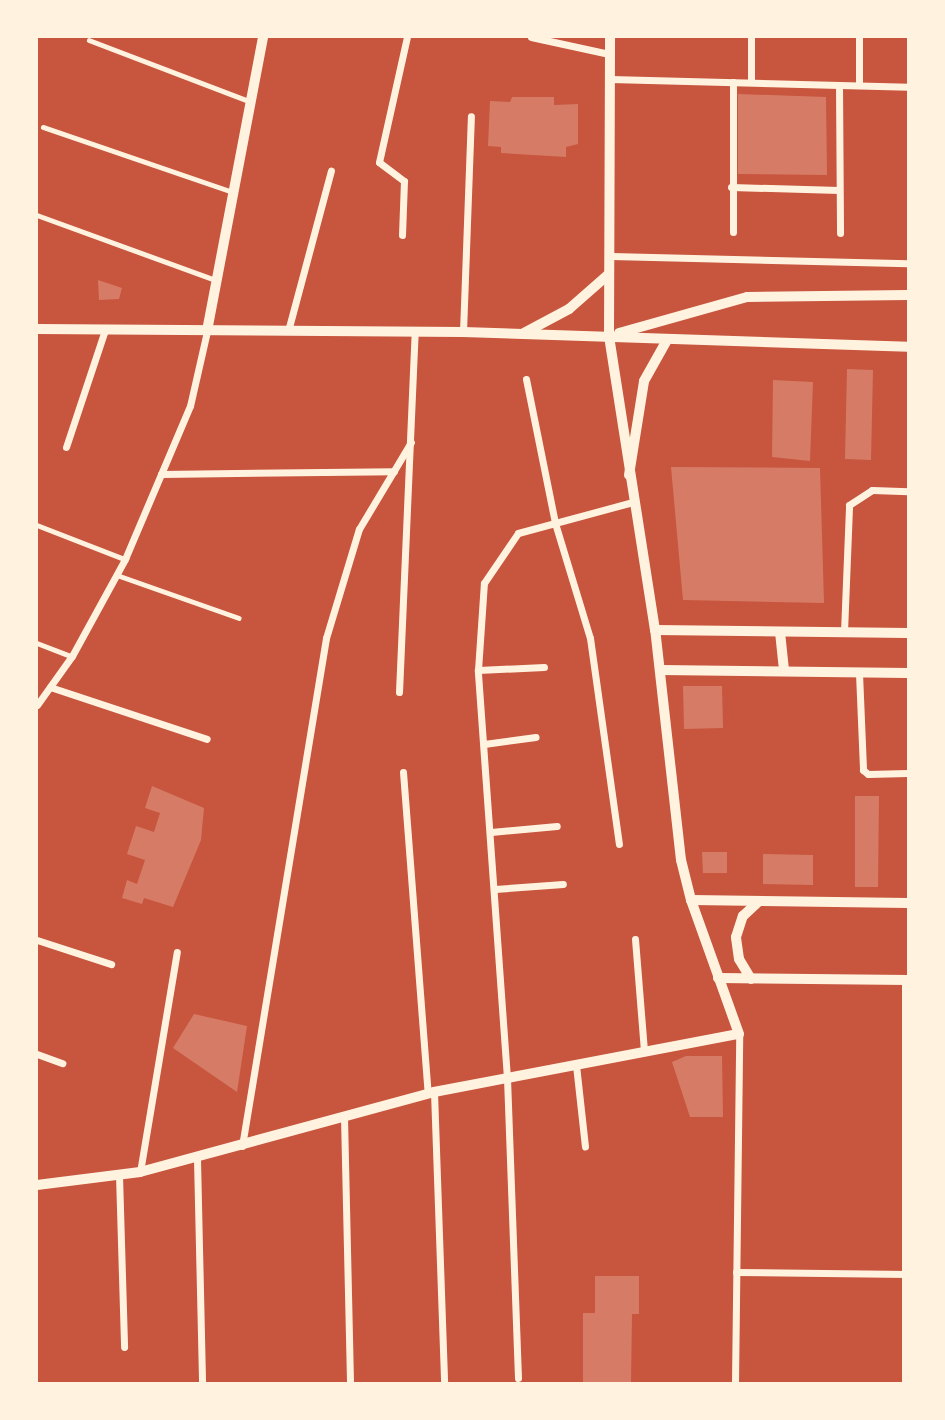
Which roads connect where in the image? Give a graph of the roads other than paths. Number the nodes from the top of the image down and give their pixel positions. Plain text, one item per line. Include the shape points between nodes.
1 (263, 37) edge
2 (407, 37) edge
3 (531, 37) edge
4 (610, 37) edge
5 (751, 37) edge
6 (859, 37) edge
7 (89, 40) dead end
8 (609, 54) junction
9 (610, 79) junction
10 (733, 82) junction
11 (751, 82) junction
12 (839, 85) junction
13 (859, 85) junction
14 (908, 87) edge
15 (250, 102) junction
16 (471, 116) dead end
17 (43, 127) dead end
18 (331, 171) dead end
19 (731, 187) junction
20 (839, 190) junction
21 (233, 192) junction
22 (37, 215) edge
23 (733, 232) dead end
24 (840, 233) dead end
25 (402, 235) dead end
26 (611, 256) junction
27 (908, 263) edge
28 (609, 274) junction
29 (216, 280) junction
30 (908, 295) edge
31 (37, 329) edge
32 (105, 330) junction
33 (207, 331) junction
34 (288, 331) junction
35 (415, 332) junction
36 (463, 332) junction
37 (521, 334) junction
38 (609, 335) junction
39 (667, 340) junction
40 (908, 347) edge
41 (526, 379) dead end
42 (411, 442) junction
43 (66, 447) dead end
44 (394, 471) junction
45 (161, 474) junction
46 (629, 475) junction
47 (908, 491) edge
48 (633, 502) junction
49 (555, 523) junction
50 (37, 525) edge
51 (125, 559) junction
52 (117, 575) junction
53 (239, 618) dead end
54 (655, 630) junction
55 (780, 632) junction
56 (844, 632) junction
57 (908, 633) edge
58 (37, 643) edge
59 (72, 656) junction
60 (544, 667) dead end
61 (478, 670) junction
62 (660, 670) junction
63 (784, 671) junction
64 (859, 673) junction
65 (908, 673) edge
66 (50, 687) junction
67 (400, 692) dead end
68 (37, 705) edge
69 (536, 737) dead end
70 (207, 739) dead end
71 (484, 744) junction
72 (403, 772) dead end
73 (908, 774) edge
74 (557, 826) dead end
75 (491, 832) junction
76 (619, 844) dead end
77 (563, 884) dead end
78 (495, 889) junction
79 (691, 900) junction
80 (759, 901) junction
81 (908, 903) edge
82 (635, 939) dead end
83 (37, 940) edge
84 (177, 952) dead end
85 (111, 964) dead end
86 (718, 978) junction
87 (751, 979) junction
88 (907, 980) edge
89 (739, 1034) junction
90 (644, 1052) junction
91 (37, 1055) edge
92 (62, 1063) dead end
93 (576, 1065) junction
94 (508, 1078) junction
95 (431, 1093) junction
96 (344, 1117) junction
97 (242, 1146) junction
98 (585, 1147) dead end
99 (197, 1159) junction
100 (140, 1172) junction
101 (119, 1175) junction
102 (37, 1185) edge
103 (736, 1272) junction
104 (907, 1274) edge
105 (124, 1347) dead end
106 (518, 1378) dead end
107 (202, 1383) edge
108 (350, 1383) edge
109 (443, 1383) edge
110 (735, 1383) edge
111 (905, 1383) edge

1 - 15 street
2 - 25 street via 379,162 404,181
3 - 8 street
4 - 8 street
5 - 11 street
6 - 13 street
7 - 15 lane
8 - 9 street
9 - 10 street
9 - 26 street
10 - 11 street
10 - 19 street
11 - 12 street
12 - 13 street
12 - 20 street
13 - 14 street
15 - 21 street
16 - 36 street
17 - 21 lane
18 - 34 street
19 - 20 street
19 - 23 street
20 - 24 street
21 - 29 street
22 - 29 lane
26 - 27 street
26 - 28 street
28 - 37 main road via 569,309
28 - 38 street
29 - 33 street
30 - 38 main road via 747,297
31 - 32 main road
32 - 33 main road
32 - 43 street
33 - 34 main road
33 - 45 street via 190,406
34 - 35 main road
35 - 36 main road
35 - 42 street
36 - 37 main road
37 - 38 main road
38 - 39 main road
38 - 46 street
39 - 40 main road
39 - 46 main road via 645,381
41 - 49 street
42 - 44 street
42 - 67 street
44 - 45 street
44 - 97 street via 359,529 329,626
45 - 51 street
46 - 48 street
47 - 56 street via 872,490 849,505
48 - 49 street
48 - 54 street
49 - 61 street via 518,533 484,583
49 - 76 street via 590,638
50 - 51 lane
51 - 52 street
52 - 53 lane
52 - 59 street
54 - 55 street
54 - 62 street
55 - 56 street
55 - 63 street
56 - 57 street
58 - 59 lane
59 - 66 street
60 - 61 street
61 - 71 street
62 - 63 street
62 - 79 street via 681,860
63 - 64 street
64 - 65 street
64 - 73 street via 863,770
66 - 68 street
66 - 70 street
69 - 71 street
71 - 75 street
72 - 95 street
74 - 75 street
75 - 78 street
77 - 78 street
78 - 94 street
79 - 80 street
79 - 86 street
80 - 81 street
80 - 87 street via 743,916 736,937 738,959
82 - 90 street
83 - 85 street
84 - 100 street
86 - 87 street
86 - 89 street
87 - 88 street
88 - 104 street
89 - 90 street
89 - 103 street
90 - 93 street
91 - 92 street
93 - 94 street
93 - 98 street
94 - 95 street
94 - 106 street
95 - 96 street
95 - 109 street
96 - 97 street
96 - 108 street
97 - 99 street
99 - 100 street
99 - 107 street
100 - 101 street
101 - 102 street
101 - 105 street
103 - 104 street
103 - 110 street
104 - 111 street

